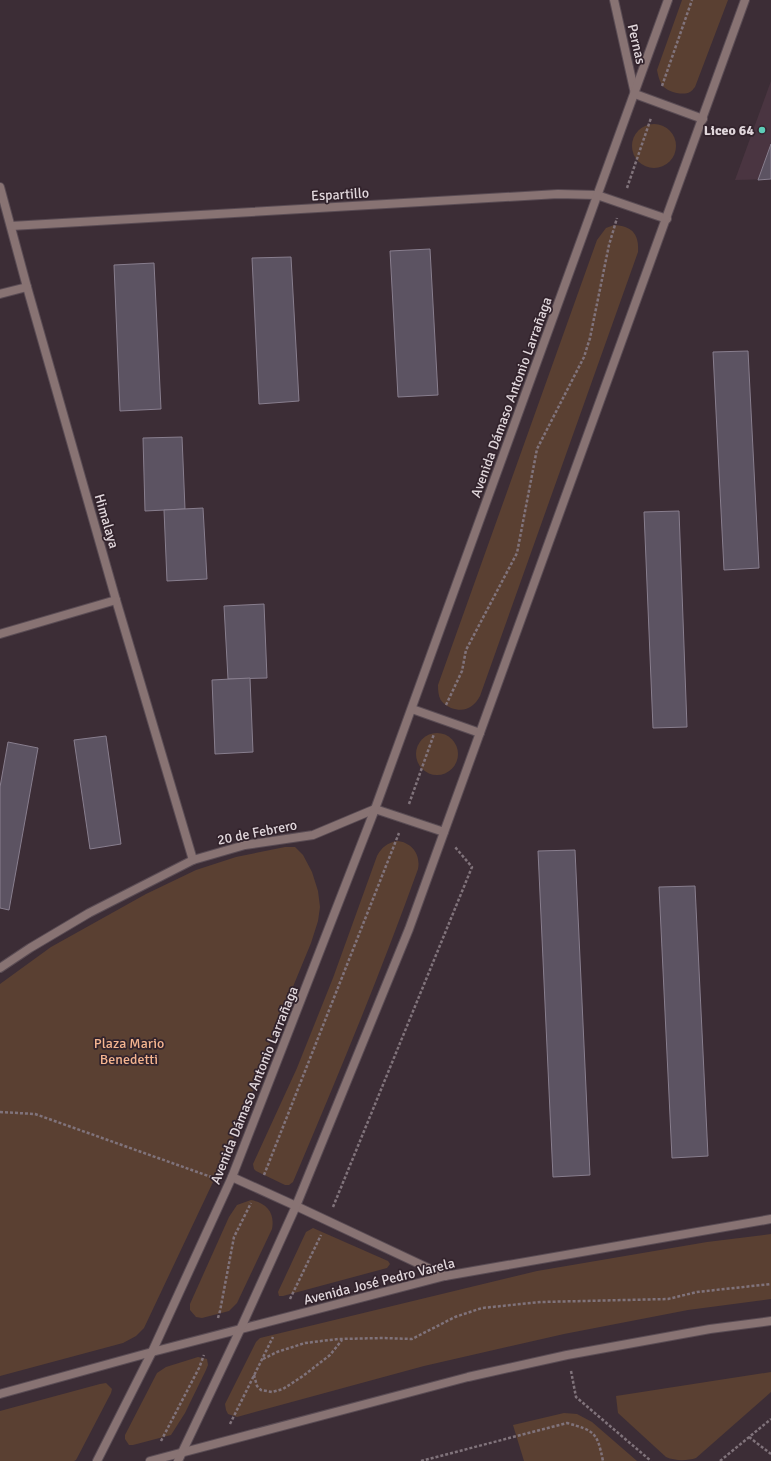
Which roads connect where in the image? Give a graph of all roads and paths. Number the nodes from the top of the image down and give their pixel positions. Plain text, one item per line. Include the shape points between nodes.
1 (614, 0) edge
2 (668, 0) edge
3 (746, 0) edge
4 (635, 94) junction
5 (703, 119) junction
6 (0, 187) edge
7 (597, 195) junction
8 (667, 219) junction
9 (11, 226) junction
10 (27, 287) junction
11 (0, 294) edge
12 (116, 600) junction
13 (0, 634) edge
14 (412, 709) junction
15 (480, 733) junction
16 (375, 809) junction
17 (444, 832) junction
18 (193, 860) junction
19 (0, 968) edge
20 (0, 1112) edge
21 (231, 1180) junction
22 (296, 1206) junction
23 (771, 1219) edge
24 (328, 1221) junction
25 (445, 1276) junction
26 (771, 1284) edge
27 (282, 1319) junction
28 (771, 1321) edge
29 (240, 1330) junction
30 (342, 1339) junction
31 (152, 1352) junction
32 (567, 1355) junction
33 (263, 1359) junction
34 (254, 1375) junction
35 (0, 1394) edge
36 (771, 1419) edge
37 (749, 1437) junction
38 (221, 1442) junction
39 (182, 1452) junction
40 (771, 1454) edge
41 (97, 1461) edge
42 (150, 1461) edge
43 (178, 1461) edge
44 (421, 1461) edge
45 (603, 1461) edge
46 (651, 1461) edge
47 (720, 1461) edge

1 - 4 street, Pernas
2 - 4 street, Avenida Dámaso Antonio Larrañaga
3 - 5 street
4 - 5 street
4 - 7 street, Avenida Dámaso Antonio Larrañaga
5 - 8 street
6 - 9 street, Himalaya
7 - 8 street, Espartillo
7 - 9 street, Espartillo via 550,195
7 - 14 street, Avenida Dámaso Antonio Larrañaga
8 - 15 street
9 - 10 street, Himalaya
10 - 11 street
10 - 12 street, Himalaya
12 - 13 street
12 - 18 street, Himalaya
14 - 15 street
14 - 16 street, Avenida Dámaso Antonio Larrañaga
15 - 17 street
16 - 17 street
16 - 18 street, 20 de Febrero via 313,835 245,845
16 - 21 street, Avenida Dámaso Antonio Larrañaga
17 - 22 street via 409,929
17 - 24 path via 472,867
18 - 19 street, 20 de Febrero via 89,914
20 - 21 path via 35,1114
21 - 22 street
21 - 31 street, Avenida Dámaso Antonio Larrañaga
22 - 24 street
22 - 29 street
23 - 25 street, Avenida José Pedro Varela
24 - 25 street
24 - 27 path
25 - 27 street, Avenida José Pedro Varela
26 - 30 path via 697,1292 668,1299 541,1302 482,1308 455,1317 412,1339
27 - 29 street, Avenida José Pedro Varela
27 - 33 path
28 - 32 street via 710,1329
29 - 31 street, Avenida José Pedro Varela
29 - 39 street
30 - 33 path via 305,1343
30 - 34 path via 330,1355 283,1389 272,1392 261,1390
31 - 35 street, Avenida José Pedro Varela
31 - 41 street, Avenida Dámaso Antonio Larrañaga
32 - 38 street via 468,1377
32 - 46 path via 576,1397
33 - 34 path
34 - 38 path
36 - 37 path
37 - 40 path
37 - 47 path
38 - 39 street
39 - 42 street
39 - 43 street
44 - 45 path via 567,1423 594,1433 600,1444

